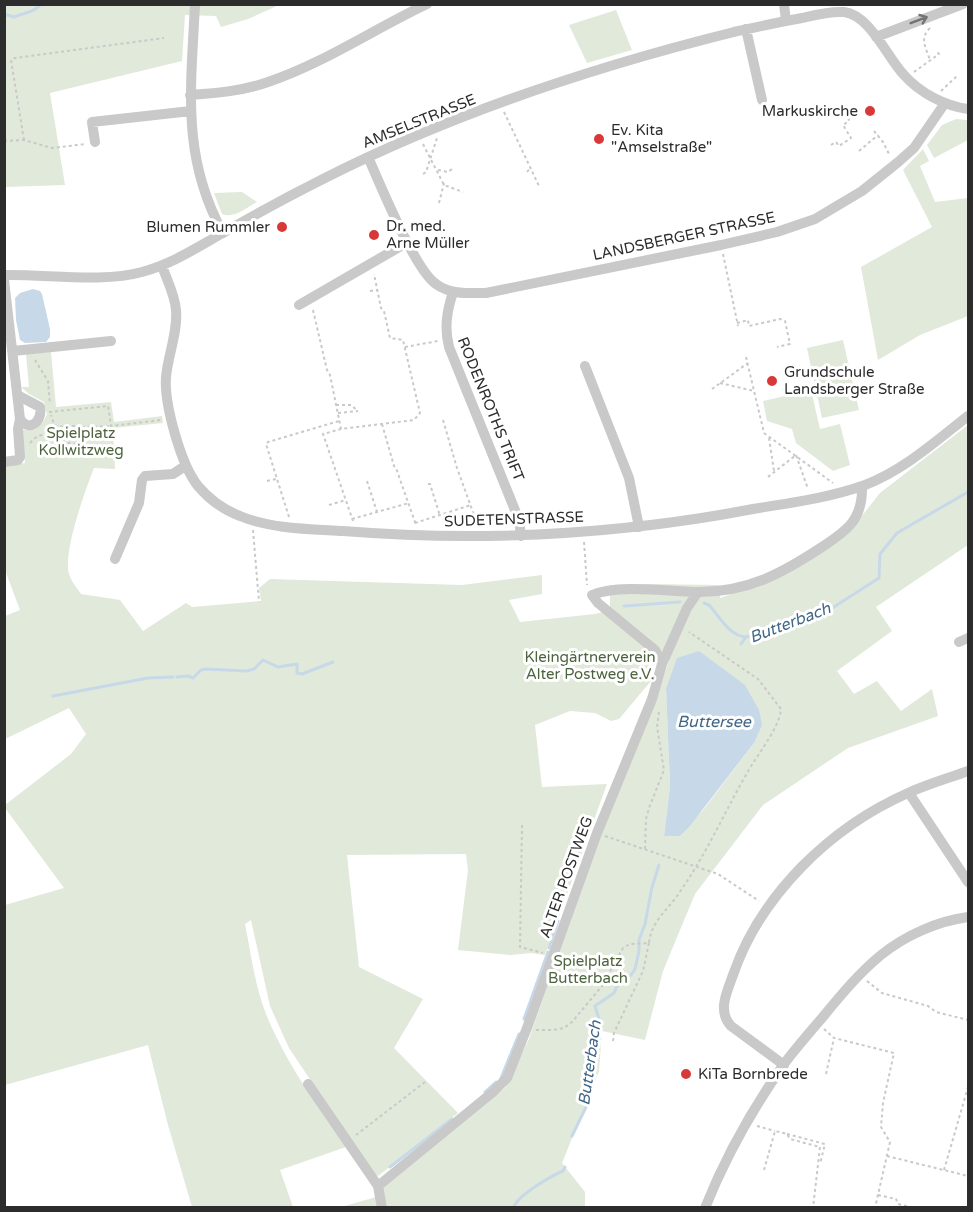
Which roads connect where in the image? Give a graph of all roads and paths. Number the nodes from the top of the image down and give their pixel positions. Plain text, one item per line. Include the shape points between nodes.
1 (195, 4) edge
2 (427, 4) edge
3 (784, 4) edge
4 (963, 4) edge
5 (859, 11) edge
6 (938, 13) junction
7 (786, 21) junction
8 (746, 29) junction
9 (876, 37) junction
10 (164, 38) dead end
11 (938, 52) dead end
12 (930, 60) junction
13 (956, 75) dead end
14 (906, 78) junction
15 (190, 95) junction
16 (934, 97) junction
17 (762, 100) dead end
18 (945, 103) junction
19 (501, 104) junction
20 (969, 109) edge
21 (191, 111) junction
22 (848, 116) dead end
23 (440, 127) junction
24 (874, 131) dead end
25 (878, 135) junction
26 (419, 136) junction
27 (515, 137) junction
28 (24, 140) junction
29 (4, 141) edge
30 (513, 141) dead end
31 (95, 142) joint
32 (831, 145) dead end
33 (859, 151) dead end
34 (368, 157) junction
35 (431, 159) junction
36 (897, 164) junction
37 (531, 167) junction
38 (437, 170) junction
39 (452, 170) dead end
40 (527, 172) dead end
41 (423, 174) dead end
42 (444, 183) junction
43 (539, 186) dead end
44 (463, 192) dead end
45 (439, 203) dead end
46 (223, 233) junction
47 (408, 242) junction
48 (721, 245) junction
49 (372, 263) junction
50 (162, 266) junction
51 (4, 275) edge
52 (4, 280) edge
53 (377, 290) junction
54 (370, 291) dead end
55 (453, 292) junction
56 (310, 298) junction
57 (299, 305) dead end
58 (7, 329) edge
59 (447, 339) junction
60 (111, 341) dead end
61 (405, 347) junction
62 (777, 347) dead end
63 (33, 350) junction
64 (12, 351) junction
65 (748, 357) dead end
66 (748, 363) junction
67 (585, 366) dead end
68 (720, 383) junction
69 (712, 389) dead end
70 (754, 391) junction
71 (19, 396) junction
72 (336, 405) junction
73 (46, 412) junction
74 (338, 413) junction
75 (969, 416) edge
76 (172, 418) junction
77 (20, 419) junction
78 (443, 420) dead end
79 (339, 421) junction
80 (381, 424) junction
81 (111, 426) junction
82 (82, 428) junction
83 (341, 429) junction
84 (769, 438) junction
85 (20, 448) junction
86 (796, 455) junction
87 (4, 462) edge
88 (185, 466) junction
89 (774, 472) junction
90 (768, 477) dead end
91 (276, 479) junction
92 (267, 481) dead end
93 (367, 481) dead end
94 (428, 484) dead end
95 (862, 486) junction
96 (841, 491) junction
97 (812, 498) junction
98 (346, 500) junction
99 (409, 503) junction
100 (328, 505) dead end
101 (471, 505) junction
102 (377, 512) junction
103 (440, 516) junction
104 (352, 519) junction
105 (253, 521) junction
106 (415, 523) junction
107 (290, 526) junction
108 (639, 527) junction
109 (355, 532) junction
110 (584, 532) junction
111 (419, 536) junction
112 (521, 536) junction
113 (481, 537) junction
114 (115, 559) dead end
115 (698, 592) junction
116 (592, 595) junction
117 (259, 602) dead end
118 (679, 625) junction
119 (662, 664) junction
120 (652, 699) junction
121 (969, 771) edge
122 (909, 793) junction
123 (522, 825) dead end
124 (597, 833) junction
125 (645, 849) junction
126 (695, 866) junction
127 (969, 882) edge
128 (769, 907) junction
129 (969, 917) edge
130 (649, 943) junction
131 (554, 951) junction
132 (860, 976) junction
133 (969, 1020) edge
134 (818, 1023) junction
135 (527, 1028) junction
136 (834, 1038) junction
137 (613, 1041) dead end
138 (784, 1065) junction
139 (826, 1074) dead end
140 (425, 1082) dead end
141 (308, 1084) dead end
142 (969, 1087) edge
143 (747, 1124) junction
144 (775, 1131) junction
145 (348, 1142) junction
146 (887, 1156) junction
147 (764, 1170) dead end
148 (944, 1170) junction
149 (969, 1176) edge
150 (378, 1186) junction
151 (878, 1195) junction
152 (382, 1208) edge
153 (705, 1208) edge
154 (813, 1208) edge
155 (875, 1208) edge
156 (914, 1208) edge

1 - 15 street
2 - 15 street via 267,83
3 - 7 street
4 - 6 street
5 - 7 street, AMSELSTRASSE
5 - 9 street
9 -> 6 street
6 - 12 path via 941,24 924,33
7 - 8 street, AMSELSTRASSE
8 - 17 street
8 - 19 street, AMSELSTRASSE via 656,53
9 - 14 street
10 - 28 path via 11,60
11 - 12 path
12 - 14 path
13 - 16 path
14 - 16 street
15 - 21 street
16 - 18 street
18 - 20 street
18 - 36 street, LANDSBERGER STRASSE via 914,148
19 - 23 street, AMSELSTRASSE
19 - 27 path
21 - 31 street via 92,122
21 - 46 street via 194,159
22 - 32 path via 849,121 843,125 851,138 839,146 836,142
23 - 26 street, AMSELSTRASSE
23 - 35 path
24 - 25 path
25 - 33 path
25 - 36 path
26 - 34 street, AMSELSTRASSE
26 - 35 path
27 - 30 path
27 - 37 path
28 - 29 path
28 - 31 path via 52,148
34 - 46 street, AMSELSTRASSE
34 - 47 street
35 - 38 path
35 - 41 path
36 - 48 street, LANDSBERGER STRASSE via 815,219
37 - 40 path
37 - 43 path
38 - 39 path
38 - 42 path
42 - 44 path
42 - 45 path
46 - 50 street, AMSELSTRASSE
47 - 49 street
47 - 55 street via 435,284
48 - 55 street, LANDSBERGER STRASSE via 486,293
48 - 62 path via 738,324 785,321 790,344
49 - 53 path
49 - 56 street
50 - 51 street, AMSELSTRASSE via 108,277
50 - 76 street, SUDETENSTRASSE via 176,311 166,380
52 - 58 street
53 - 54 path
53 - 61 path via 390,338 404,340
55 - 59 street, RODENROTHS TRIFT via 446,319
56 - 57 street
56 - 72 path
58 - 64 street
59 - 61 path
59 - 112 street, RODENROTHS TRIFT via 519,520
60 - 63 street
61 - 80 path via 420,413 414,420
63 - 64 street
63 - 73 path via 48,381
64 - 71 street
65 - 66 path
66 - 68 path
66 - 70 path
67 - 108 street via 629,478
68 - 69 path
68 - 70 path
70 - 84 path via 764,433
71 - 73 street
71 - 77 street
72 - 74 path
72 - 74 path via 351,405 358,411
73 - 77 street via 28,426
73 - 81 path via 108,406
73 - 82 path via 58,427
74 - 79 path
75 - 95 street via 895,470
76 - 81 path
76 - 88 street, SUDETENSTRASSE
77 - 85 street
78 - 101 path
79 - 83 path
79 - 91 path via 268,442
80 - 83 path
80 - 99 path
81 - 82 path
82 - 85 path via 84,435 79,442 62,442 45,433
83 - 98 path via 323,434
84 - 86 path
84 - 89 path
85 - 87 street via 18,460
86 - 89 path
86 - 96 path
86 - 97 path
88 - 105 street, SUDETENSTRASSE via 212,500
88 - 114 street via 173,474 149,474 142,480 139,503
89 - 90 path
91 - 92 path
91 - 107 path
93 - 102 path
94 - 103 path
95 - 96 street, SUDETENSTRASSE
95 - 115 street via 857,518 812,554 766,580 740,588
96 - 97 street, SUDETENSTRASSE
97 - 108 street, SUDETENSTRASSE
98 - 100 path
98 - 104 path
99 - 102 path
99 - 106 path
101 - 103 path
101 - 113 path
102 - 104 path
103 - 106 path
104 - 109 path
105 - 107 street, SUDETENSTRASSE
105 - 117 path
106 - 111 path
107 - 109 street, SUDETENSTRASSE
108 - 110 street, SUDETENSTRASSE
109 - 111 street, SUDETENSTRASSE
110 - 112 street, SUDETENSTRASSE
110 - 116 path via 587,589
111 - 113 street, SUDETENSTRASSE
112 - 113 street, SUDETENSTRASSE
115 - 116 street via 602,591
115 - 118 street, ALTER POSTWEG
116 - 119 street via 656,650
118 - 119 street, ALTER POSTWEG
118 - 126 path via 758,679 781,709 780,720
119 - 120 street, ALTER POSTWEG
120 - 124 street, ALTER POSTWEG
120 - 125 path via 658,706 664,770 646,819
121 - 122 street
122 - 127 street
122 - 128 street via 844,829 816,852
123 - 131 path via 520,947 543,953
124 - 125 path
124 - 131 street, ALTER POSTWEG
125 - 126 path
126 - 128 path via 718,874
126 - 130 path via 657,919
128 - 138 street via 736,968 723,1008 731,1026
129 - 132 street via 920,931 882,955
130 - 135 path via 623,948 602,986 564,1028
130 - 137 path via 643,971
131 - 135 street, ALTER POSTWEG
132 - 133 path via 882,993
132 - 134 street
134 - 136 path
134 - 138 street
135 - 150 street, ALTER POSTWEG via 507,1078 494,1092
136 - 139 path
136 - 146 path via 894,1053 880,1127 891,1142
138 - 143 street
140 - 145 path
141 - 145 street
142 - 148 path
143 - 144 path
143 - 153 street
144 - 147 path
144 - 154 path via 787,1134 790,1140 820,1147
145 - 150 street
146 - 148 path
146 - 151 path
148 - 149 path
150 - 152 street
151 - 155 path
151 - 156 path

